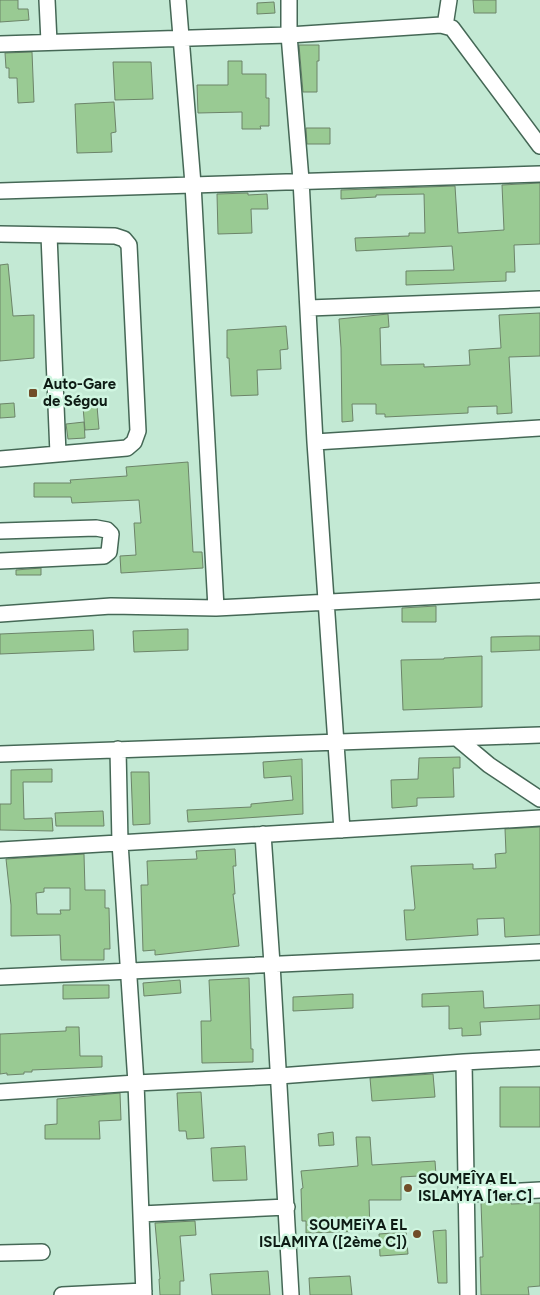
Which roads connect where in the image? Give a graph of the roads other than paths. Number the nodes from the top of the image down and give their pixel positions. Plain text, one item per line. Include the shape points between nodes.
1 (47, 0) edge
2 (178, 0) edge
3 (289, 0) edge
4 (449, 0) edge
5 (445, 26) junction
6 (289, 35) junction
7 (181, 38) junction
8 (49, 42) junction
9 (0, 44) edge
10 (540, 146) edge
11 (540, 174) edge
12 (301, 180) junction
13 (193, 184) junction
14 (0, 191) edge
15 (0, 234) edge
16 (49, 235) junction
17 (540, 299) edge
18 (309, 308) junction
19 (540, 428) edge
20 (315, 442) junction
21 (58, 454) junction
22 (0, 459) edge
23 (0, 532) edge
24 (0, 562) edge
25 (540, 591) edge
26 (327, 602) junction
27 (216, 608) junction
28 (0, 614) edge
29 (540, 735) edge
30 (458, 739) junction
31 (336, 742) junction
32 (118, 749) junction
33 (0, 754) edge
34 (540, 799) edge
35 (540, 818) edge
36 (342, 830) junction
37 (263, 834) junction
38 (120, 843) junction
39 (0, 850) edge
40 (540, 952) edge
41 (272, 964) junction
42 (129, 972) junction
43 (0, 976) edge
44 (540, 1058) edge
45 (464, 1062) junction
46 (279, 1076) junction
47 (136, 1083) junction
48 (0, 1092) edge
49 (540, 1190) edge
50 (466, 1194) junction
51 (287, 1206) junction
52 (141, 1214) junction
53 (42, 1252) dead end
54 (0, 1253) edge
55 (144, 1293) edge
56 (62, 1295) edge
57 (291, 1295) edge
58 (468, 1295) edge

1 - 8 street
2 - 7 street
3 - 6 street
4 - 5 street
5 - 6 street
5 - 10 street via 452,28
6 - 7 street
6 - 12 street
7 - 8 street
7 - 13 street
8 - 9 street
11 - 12 street
12 - 13 street
12 - 18 street
13 - 14 street
13 - 27 street
15 - 16 street
16 - 21 street
16 - 21 street via 115,236 129,245 138,432 127,448
17 - 18 street
18 - 20 street
19 - 20 street
20 - 26 street
21 - 22 street
23 - 24 street via 96,528 111,534 109,552 104,556
25 - 26 street
26 - 27 street
26 - 31 street
27 - 28 street via 111,606
29 - 30 street
30 - 31 street
30 - 34 street via 489,765
31 - 32 street
31 - 36 street
32 - 33 street
32 - 38 street
35 - 36 street
36 - 37 street
37 - 38 street
37 - 41 street
38 - 39 street
38 - 42 street
40 - 41 street
41 - 42 street
41 - 46 street
42 - 43 street
42 - 47 street
44 - 45 street
45 - 46 street
45 - 50 street
46 - 47 street
46 - 51 street
47 - 48 street
47 - 52 street
49 - 50 street
50 - 58 street
51 - 52 street
51 - 57 street
52 - 55 street
53 - 54 street
55 - 56 street

